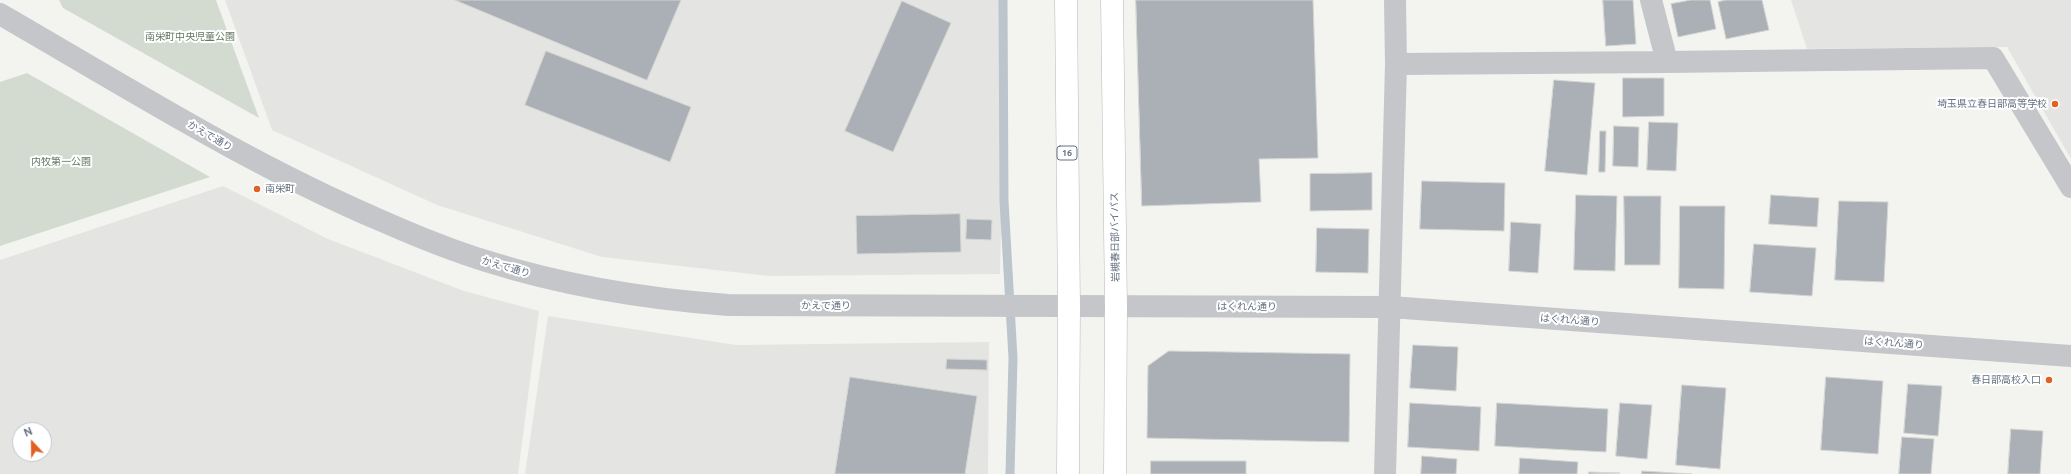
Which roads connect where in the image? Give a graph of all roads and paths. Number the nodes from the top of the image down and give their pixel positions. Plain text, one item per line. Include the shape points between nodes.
1 (1066, 0) edge
2 (1112, 0) edge
3 (1395, 0) edge
4 (1651, 0) edge
5 (0, 14) edge
6 (1668, 62) junction
7 (1396, 64) junction
8 (2071, 187) edge
9 (1069, 306) junction
10 (1116, 306) junction
11 (1390, 307) junction
12 (2071, 356) edge
13 (1068, 474) edge
14 (1115, 474) edge
15 (1386, 474) edge

1 - 9 highway, 16
2 - 10 highway, 岩槻春日部バイパス
3 - 7 street
4 - 6 street
5 - 9 street, かえで通り via 243,154 335,201 421,238 484,261 536,275 665,300 728,305
6 - 7 street
6 - 8 street via 1993,58
7 - 11 street
9 - 10 street, はくれん通り
9 - 13 highway, 16
10 - 11 street, はくれん通り
10 - 14 highway, 岩槻春日部バイパス
11 - 12 street, はくれん通り
11 - 15 street

